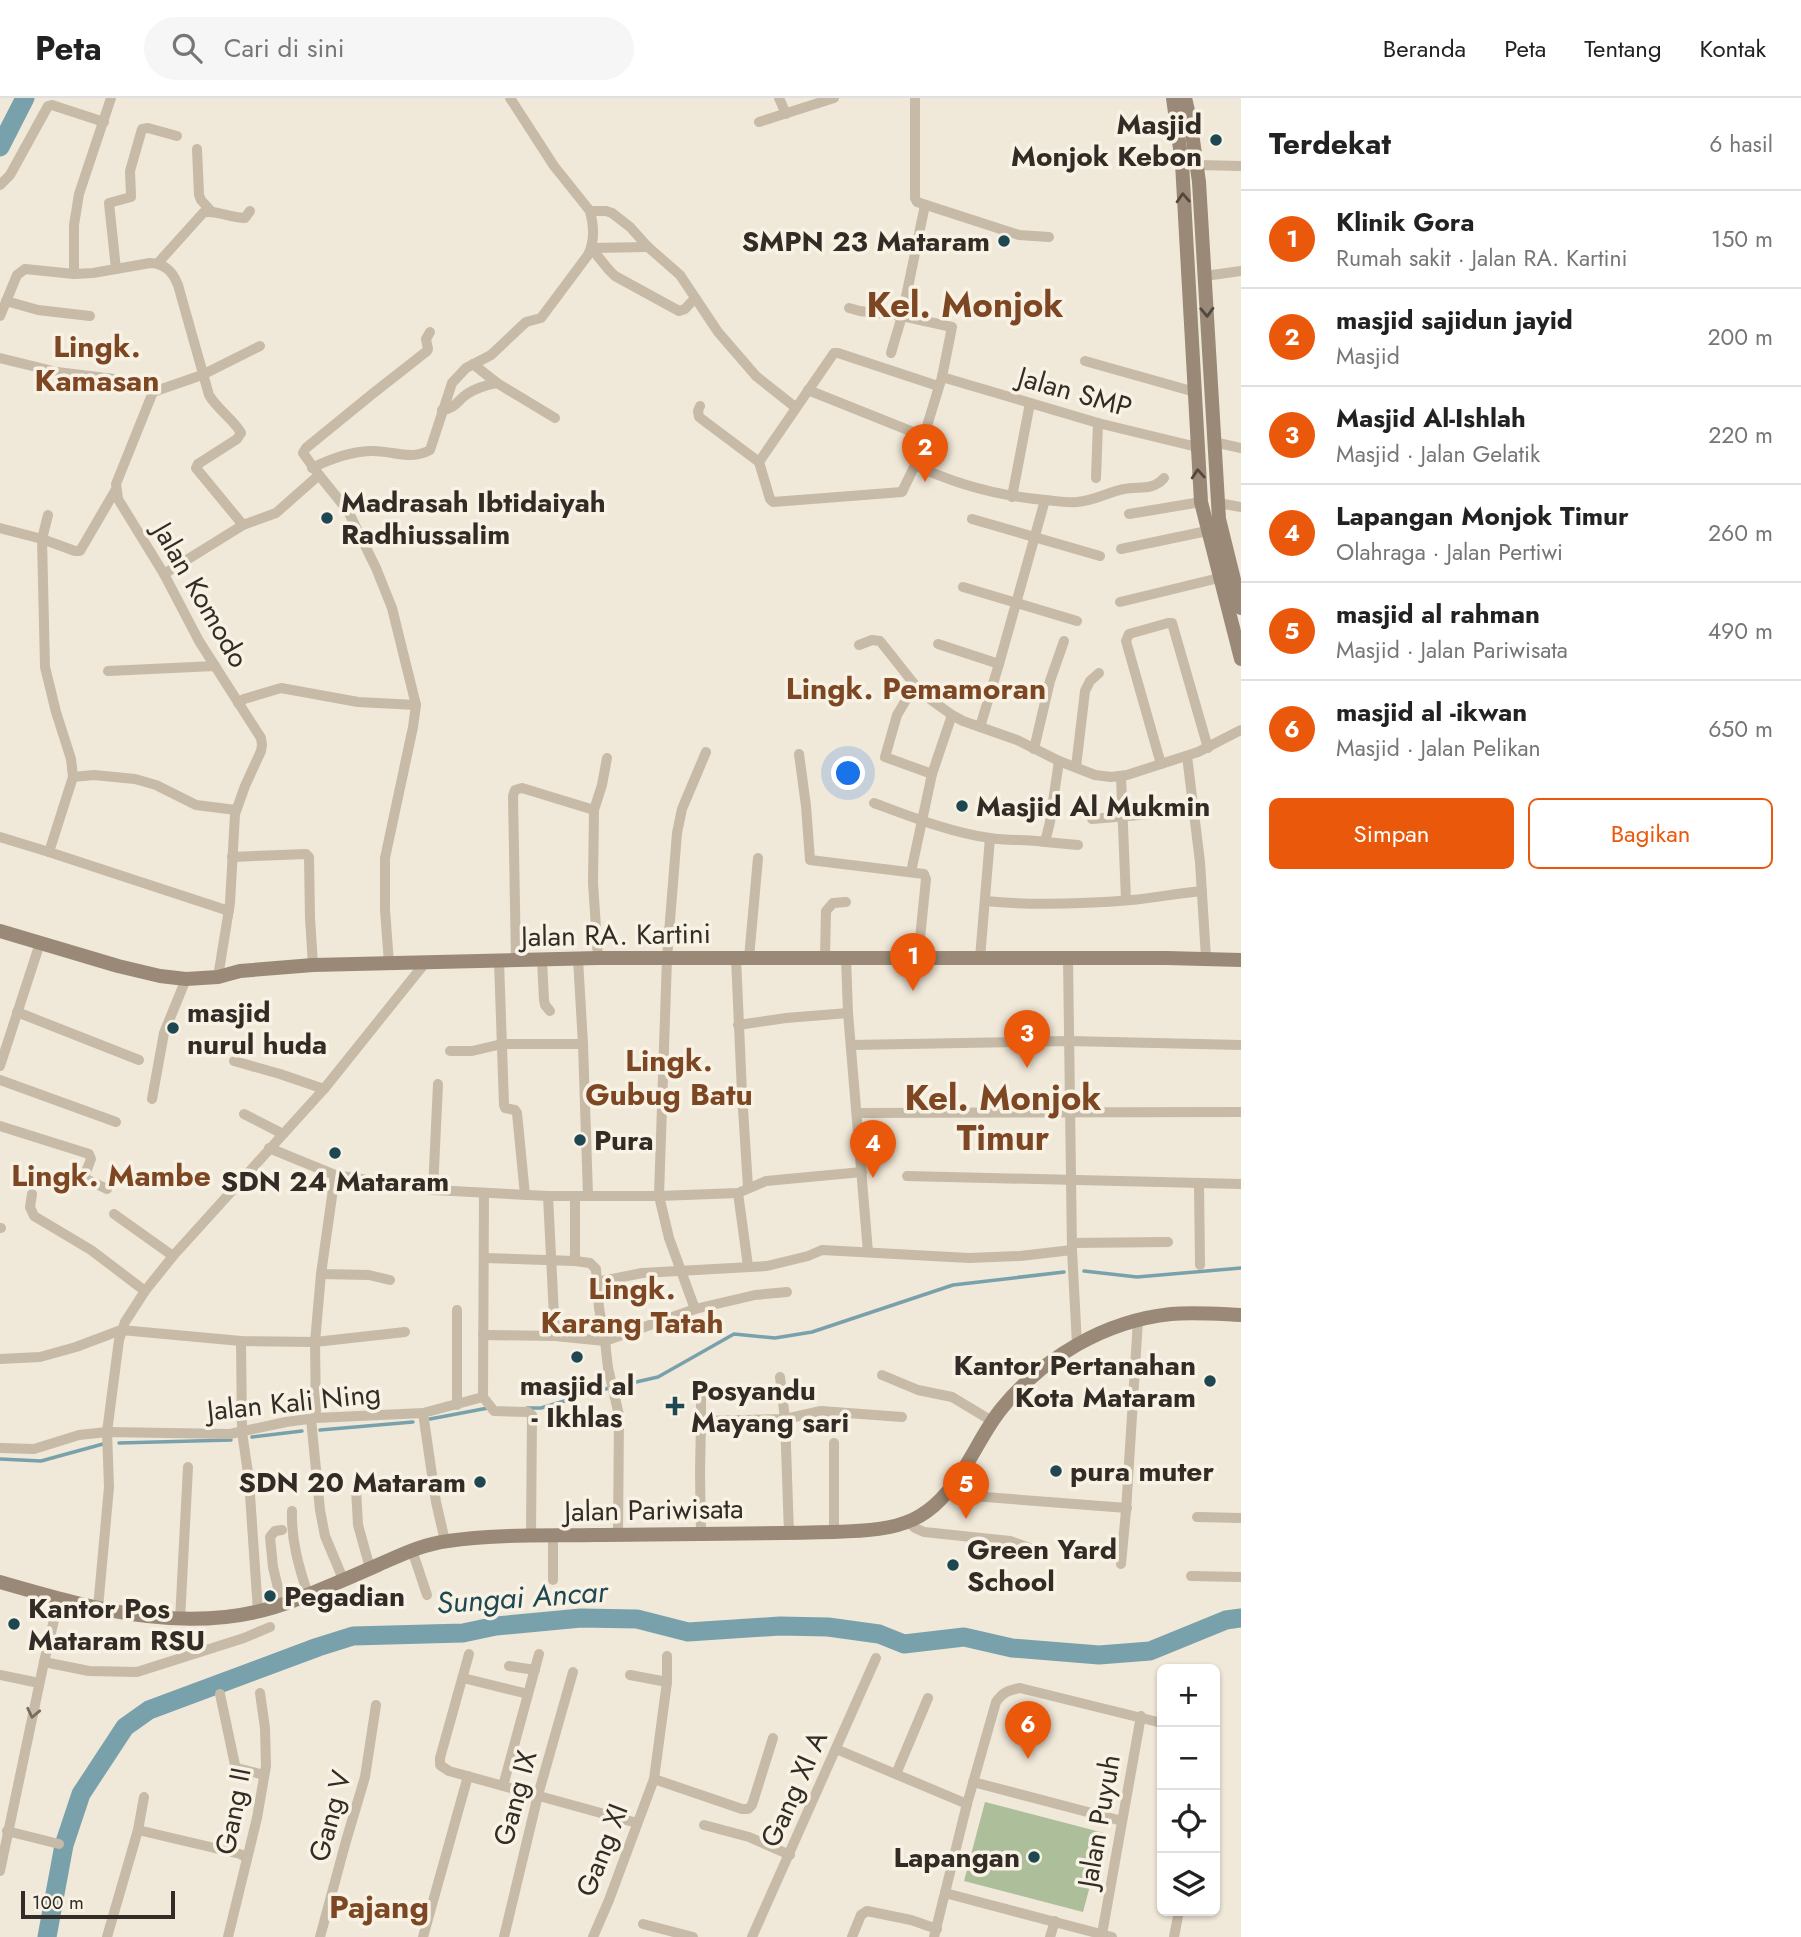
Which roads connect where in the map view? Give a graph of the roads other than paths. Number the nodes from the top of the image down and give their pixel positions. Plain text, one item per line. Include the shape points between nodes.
1 (111, 98) edge
2 (510, 98) edge
3 (779, 98) edge
4 (834, 98) edge
5 (915, 98) edge
6 (1172, 98) edge
7 (1185, 98) edge
8 (786, 114) junction
9 (104, 122) junction
10 (759, 122) dead end
11 (177, 136) dead end
12 (197, 149) dead end
13 (1197, 165) junction
14 (1241, 166) edge
15 (0, 185) edge
16 (925, 205) junction
17 (210, 210) junction
18 (250, 211) dead end
19 (590, 211) junction
20 (1202, 236) junction
21 (1049, 237) dead end
22 (1185, 239) junction
23 (648, 247) junction
24 (591, 248) junction
25 (158, 263) junction
26 (116, 270) junction
27 (1241, 271) edge
28 (74, 274) junction
29 (1205, 276) junction
30 (693, 300) junction
31 (6, 301) junction
32 (849, 308) dead end
33 (0, 316) edge
34 (90, 316) dead end
35 (902, 316) junction
36 (430, 332) dead end
37 (260, 346) dead end
38 (891, 353) dead end
39 (0, 358) edge
40 (1085, 361) dead end
41 (473, 364) junction
42 (202, 375) junction
43 (940, 381) junction
44 (497, 383) junction
45 (808, 390) junction
46 (153, 391) junction
47 (1195, 391) junction
48 (1030, 403) junction
49 (700, 406) dead end
50 (795, 407) junction
51 (442, 410) junction
52 (555, 418) dead end
53 (1098, 423) junction
54 (923, 436) junction
55 (1214, 442) junction
56 (1197, 447) junction
57 (1241, 448) edge
58 (759, 462) junction
59 (915, 465) junction
60 (316, 471) junction
61 (1096, 478) dead end
62 (1164, 478) dead end
63 (116, 491) junction
64 (1012, 497) junction
65 (1045, 500) junction
66 (1200, 502) junction
67 (1218, 503) junction
68 (1241, 507) edge
69 (1129, 514) dead end
70 (48, 515) dead end
71 (972, 519) dead end
72 (243, 525) junction
73 (0, 528) edge
74 (1207, 531) junction
75 (1035, 537) junction
76 (42, 539) junction
77 (1121, 549) dead end
78 (1220, 552) junction
79 (1100, 556) dead end
80 (164, 574) junction
81 (1220, 578) junction
82 (963, 587) dead end
83 (1017, 602) junction
84 (1121, 602) dead end
85 (1241, 608) edge
86 (1077, 621) dead end
87 (1064, 641) dead end
88 (859, 645) dead end
89 (938, 645) dead end
90 (1241, 659) edge
91 (999, 664) junction
92 (215, 666) junction
93 (108, 671) dead end
94 (1099, 673) dead end
95 (915, 684) junction
96 (238, 703) junction
97 (416, 705) junction
98 (952, 715) junction
99 (980, 727) junction
100 (1241, 730) edge
101 (1208, 748) junction
102 (1034, 749) junction
103 (706, 752) dead end
104 (799, 754) dead end
105 (1186, 756) junction
106 (607, 758) dead end
107 (1059, 761) junction
108 (1161, 764) junction
109 (1076, 767) junction
110 (932, 774) junction
111 (73, 777) junction
112 (1121, 777) junction
113 (874, 803) dead end
114 (1193, 806) junction
115 (236, 810) junction
116 (594, 810) junction
117 (1123, 817) junction
118 (1092, 819) dead end
119 (922, 821) junction
120 (0, 837) edge
121 (990, 838) junction
122 (1045, 842) junction
123 (1078, 845) dead end
124 (49, 852) junction
125 (232, 857) junction
126 (758, 858) dead end
127 (911, 872) junction
128 (1202, 891) junction
129 (1126, 900) junction
130 (985, 901) junction
131 (846, 902) dead end
132 (229, 911) junction
133 (0, 931) edge
134 (40, 943) junction
135 (598, 958) junction
136 (667, 958) junction
137 (743, 958) junction
138 (825, 958) junction
139 (846, 958) junction
140 (918, 958) junction
141 (980, 958) junction
142 (1068, 958) junction
143 (1206, 958) junction
144 (542, 960) junction
145 (578, 960) junction
146 (1241, 960) edge
147 (499, 961) junction
148 (516, 961) junction
149 (389, 962) junction
150 (425, 963) junction
151 (313, 965) junction
152 (218, 978) junction
153 (186, 979) junction
154 (550, 1011) dead end
155 (17, 1012) junction
156 (848, 1013) junction
157 (738, 1025) junction
158 (5, 1030) edge
159 (1069, 1041) junction
160 (502, 1044) junction
161 (583, 1044) junction
162 (852, 1045) junction
163 (1241, 1045) edge
164 (450, 1051) dead end
165 (139, 1060) dead end
166 (234, 1061) dead end
167 (0, 1066) edge
168 (0, 1080) edge
169 (438, 1084) dead end
170 (324, 1089) junction
171 (152, 1099) dead end
172 (1070, 1111) junction
173 (1241, 1112) edge
174 (858, 1113) junction
175 (244, 1114) dead end
176 (116, 1122) dead end
177 (0, 1126) edge
178 (282, 1134) junction
179 (269, 1148) junction
180 (862, 1172) junction
181 (335, 1175) junction
182 (907, 1176) dead end
183 (1071, 1178) junction
184 (1199, 1183) junction
185 (1241, 1184) edge
186 (107, 1189) dead end
187 (433, 1190) junction
188 (743, 1190) junction
189 (484, 1193) junction
190 (32, 1194) dead end
191 (525, 1195) junction
192 (548, 1196) junction
193 (588, 1196) junction
194 (659, 1196) junction
195 (575, 1197) junction
196 (114, 1214) dead end
197 (1168, 1242) dead end
198 (1072, 1246) junction
199 (868, 1252) junction
200 (173, 1256) junction
201 (484, 1258) junction
202 (550, 1260) junction
203 (575, 1261) junction
204 (1200, 1265) dead end
205 (748, 1266) junction
206 (682, 1271) junction
207 (321, 1274) junction
208 (390, 1280) dead end
209 (597, 1282) junction
210 (145, 1291) junction
211 (788, 1292) dead end
212 (457, 1310) dead end
213 (695, 1310) junction
214 (1241, 1315) edge
215 (1138, 1320) junction
216 (121, 1330) junction
217 (405, 1332) dead end
218 (483, 1335) junction
219 (555, 1336) junction
220 (241, 1340) junction
221 (605, 1341) junction
222 (315, 1342) junction
223 (1077, 1345) junction
224 (0, 1359) edge
225 (882, 1375) dead end
226 (780, 1377) dead end
227 (701, 1398) dead end
228 (487, 1403) junction
229 (457, 1405) junction
230 (423, 1413) junction
231 (313, 1418) junction
232 (902, 1418) dead end
233 (785, 1419) junction
234 (701, 1421) junction
235 (992, 1421) junction
236 (107, 1432) junction
237 (242, 1432) junction
238 (834, 1443) dead end
239 (0, 1448) edge
240 (188, 1467) dead end
241 (356, 1489) dead end
242 (946, 1494) junction
243 (1127, 1508) junction
244 (292, 1511) dead end
245 (1197, 1517) dead end
246 (1241, 1518) edge
247 (908, 1522) junction
248 (282, 1530) dead end
249 (834, 1532) junction
250 (701, 1533) junction
251 (789, 1533) junction
252 (531, 1535) junction
253 (618, 1535) junction
254 (553, 1536) junction
255 (445, 1541) junction
256 (412, 1550) junction
257 (1041, 1552) dead end
258 (1121, 1564) dead end
259 (370, 1568) junction
260 (1191, 1576) dead end
261 (1241, 1577) edge
262 (343, 1579) junction
263 (553, 1580) dead end
264 (0, 1581) edge
265 (308, 1595) junction
266 (427, 1595) dead end
267 (59, 1599) junction
268 (282, 1605) junction
269 (98, 1608) junction
270 (258, 1612) junction
271 (180, 1620) junction
272 (270, 1627) dead end
273 (469, 1654) dead end
274 (540, 1654) dead end
275 (667, 1656) dead end
276 (876, 1658) dead end
277 (44, 1662) junction
278 (509, 1666) dead end
279 (535, 1670) junction
280 (573, 1672) dead end
281 (0, 1675) edge
282 (630, 1675) dead end
283 (463, 1678) junction
284 (667, 1682) junction
285 (39, 1683) junction
286 (260, 1693) dead end
287 (220, 1694) dead end
288 (528, 1694) junction
289 (928, 1698) dead end
290 (376, 1705) dead end
291 (1141, 1716) junction
292 (1157, 1721) edge
293 (773, 1738) dead end
294 (836, 1749) junction
295 (897, 1774) junction
296 (264, 1775) junction
297 (468, 1776) junction
298 (653, 1779) junction
299 (973, 1782) junction
300 (503, 1786) junction
301 (538, 1796) junction
302 (144, 1797) dead end
303 (967, 1804) junction
304 (1122, 1821) junction
305 (637, 1824) junction
306 (704, 1825) dead end
307 (138, 1830) junction
308 (7, 1831) junction
309 (59, 1844) dead end
310 (790, 1854) junction
311 (247, 1858) junction
312 (0, 1871) edge
313 (945, 1893) junction
314 (1178, 1916) edge
315 (1055, 1921) junction
316 (643, 1924) dead end
317 (935, 1933) edge
318 (1107, 1935) edge
319 (107, 1937) edge
320 (228, 1937) edge
321 (320, 1937) edge
322 (423, 1937) edge
323 (504, 1937) edge
324 (593, 1937) edge
325 (693, 1937) edge
326 (752, 1937) edge
327 (852, 1937) edge
328 (1050, 1937) edge
329 (1174, 1937) edge

1 - 9 street
2 - 19 street
3 - 8 street
4 - 8 street
5 - 16 street via 915,198
22 -> 6 street via 1182,163
7 - 13 street
8 - 10 street
9 - 15 street via 48,106
9 - 28 street via 78,202
11 - 26 street via 142,129 130,170 131,197 108,205
12 - 17 street via 199,195
13 - 14 street
13 - 20 street
16 - 21 street via 1019,235
16 - 35 street
17 - 18 street via 245,218
17 - 25 street
19 - 23 street via 618,216
19 - 24 street via 594,226
20 - 22 street
20 - 29 street
22 - 47 street
23 - 24 street
23 - 30 street via 680,275
24 - 30 street via 615,276 679,311
24 - 41 street via 541,318 526,322 491,355
25 - 26 street
25 - 42 street via 178,285
26 - 28 street
27 - 29 street
28 - 31 street via 25,269 17,275
29 -> 55 street
30 - 50 street via 756,376
31 - 33 street
31 - 34 street
32 - 35 street
35 - 38 street
35 - 43 street via 952,327
36 - 60 street via 428,351 306,448 304,455
37 - 42 street
39 - 46 street via 57,372 148,383
40 - 47 street
41 - 44 street
41 - 51 street via 452,383
42 - 46 street
42 - 72 street via 209,395 241,433 196,468
43 - 45 street, Jalan SMP via 838,353 831,356
43 - 48 street, Jalan SMP
43 - 54 street
44 - 51 street via 474,390 452,408
44 - 52 street
45 - 50 street
45 - 54 street
46 - 63 street
47 - 56 street
48 - 53 street, Jalan SMP
48 - 64 street
49 - 58 street via 699,417
50 - 58 street
51 - 60 street via 433,447 424,454 370,451 337,457
53 - 56 street, Jalan SMP
53 - 61 street
54 - 59 street
55 - 57 street
55 - 67 street
66 -> 56 street
58 - 59 street via 774,502 902,492
59 - 64 street via 969,487
60 - 72 street via 276,513
60 - 97 street via 348,511 376,568 392,608
62 - 65 street via 1157,486 1133,487 1087,501
63 - 76 street via 80,551
63 - 80 street, Jalan Komodo
64 - 65 street
65 - 75 street
66 - 69 street
66 - 74 street
67 - 68 street
67 - 78 street
70 - 76 street
71 - 75 street
72 - 80 street
73 - 76 street
74 - 77 street
74 - 78 street
75 - 79 street
75 - 83 street
76 - 111 street via 45,667
78 - 81 street
78 - 85 street
80 - 92 street, Jalan Komodo
81 - 84 street
81 - 90 street
82 - 83 street
83 - 86 street
83 - 91 street
87 - 102 street
88 - 95 street via 880,641
89 - 91 street
91 - 99 street
92 - 93 street
92 - 96 street, Jalan Komodo
94 - 109 street via 1085,691
95 - 98 street
95 - 110 street via 897,715 885,757
96 - 97 street via 281,688 358,702
96 - 115 street, Jalan Komodo via 262,747
97 - 149 street via 385,858
98 - 99 street
98 - 110 street
99 - 102 street
100 - 101 street
101 - 105 street
101 - 108 street via 1172,623 1129,634 1126,641
102 - 107 street
103 - 136 street via 679,819
104 - 127 street via 810,860
105 - 108 street
105 - 114 street
106 - 116 street
107 - 109 street
107 - 122 street
108 - 112 street
109 - 112 street
110 - 119 street
111 - 115 street via 135,779 196,804
111 - 124 street
112 - 117 street
113 - 119 street
114 - 117 street
114 - 128 street
115 - 125 street, Jalan Komodo
116 - 135 street
116 - 148 street via 522,788 515,790
117 - 118 street
117 - 129 street
119 - 121 street
119 - 127 street
120 - 124 street
121 - 122 street
121 - 130 street
122 - 123 street
124 - 132 street
125 - 132 street, Jalan Komodo
125 - 151 street via 309,857
126 - 137 street
127 - 140 street via 926,879
128 - 129 street
128 - 143 street
129 - 130 street via 1056,905
130 - 141 street
131 - 138 street via 836,901 826,911
132 - 152 street, Jalan Komodo
133 - 134 street, Jalan RA. Kartini
134 - 153 street, Jalan RA. Kartini via 118,966
134 - 155 street
135 - 136 street, Jalan RA. Kartini
135 - 145 street, Jalan RA. Kartini
136 - 137 street, Jalan RA. Kartini
136 - 194 street
137 - 138 street, Jalan RA. Kartini
137 - 157 street
138 - 139 street, Jalan RA. Kartini
139 - 140 street, Jalan RA. Kartini
139 - 156 street
140 - 141 street, Jalan RA. Kartini
141 - 142 street, Jalan RA. Kartini
142 - 143 street, Jalan RA. Kartini
142 - 159 street
143 - 146 street, Jalan RA. Kartini
144 - 145 street, Jalan RA. Kartini
144 - 148 street, Jalan RA. Kartini
144 - 154 street via 544,1000
145 - 161 street
147 - 148 street, Jalan RA. Kartini
147 - 150 street, Jalan RA. Kartini
147 - 160 street
149 - 150 street, Jalan RA. Kartini
149 - 151 street, Jalan RA. Kartini
150 - 170 street
151 - 152 street, Jalan RA. Kartini via 240,971
152 - 153 street, Jalan RA. Kartini
153 - 171 street via 164,1033
155 - 158 street
155 - 165 street
156 - 157 street
156 - 162 street
157 - 188 street
158 - 167 street
159 - 162 street
159 - 163 street
159 - 172 street
160 - 161 street
160 - 164 street
160 - 191 street via 504,1105 517,1113
161 - 193 street
162 - 174 street
166 - 170 street
168 - 176 street
169 - 187 street
170 - 178 street
172 - 173 street
172 - 174 street
172 - 183 street
174 - 180 street
175 - 178 street
177 - 186 street via 89,1154 86,1179
178 - 179 street
179 - 181 street
179 - 200 street
180 - 188 street via 766,1181
180 - 199 street
181 - 187 street
181 - 207 street
182 - 183 street
183 - 184 street
183 - 198 street
184 - 185 street
184 - 204 street
187 - 189 street
188 - 194 street
188 - 205 street
189 - 191 street
189 - 201 street
190 - 210 street via 34,1216 91,1250
191 - 192 street
192 - 195 street
192 - 202 street
193 - 194 street
193 - 195 street
194 - 206 street
195 - 203 street
196 - 200 street
197 - 198 street
198 - 199 street via 1020,1256 969,1258
198 - 223 street
199 - 205 street via 822,1250 767,1266
200 - 210 street
201 - 202 street
201 - 218 street
202 - 203 street
202 - 219 street
203 - 209 street via 590,1263 596,1269
205 - 206 street
206 - 209 street
206 - 213 street
207 - 208 street
207 - 222 street
209 - 221 street
210 - 216 street
211 - 213 street
212 - 229 street
213 - 221 street
214 - 215 street, Jalan Pariwisata via 1174,1314
215 - 223 street, Jalan Pariwisata
215 - 243 street
216 - 220 street
216 - 224 street via 40,1357
216 - 236 street
217 - 222 street
218 - 219 street
218 - 228 street
219 - 221 street
220 - 222 street
220 - 237 street
221 - 253 street via 619,1431
222 - 231 street
223 - 235 street, Jalan Pariwisata via 1034,1375
225 - 235 street via 918,1390 952,1397
226 - 233 street
227 - 234 street
228 - 229 street, Jalan Kali Ning
228 - 252 street, Jalan Kali Ning via 531,1415
229 - 230 street, Jalan Kali Ning
230 - 231 street, Jalan Kali Ning
230 - 255 street
231 - 237 street, Jalan Kali Ning
231 - 262 street via 320,1510
232 - 233 street via 821,1411
233 - 234 street
233 - 251 street
234 - 250 street
235 - 242 street, Jalan Pariwisata
236 - 237 street, Jalan Kali Ning
236 - 239 street, Jalan Kali Ning via 34,1449
236 - 269 street via 109,1487
237 - 270 street
238 - 249 street
240 - 271 street
241 - 259 street via 358,1525
242 - 243 street
242 - 247 street, Jalan Pariwisata
243 - 258 street
244 - 265 street via 291,1529
245 - 246 street
247 - 249 street, Jalan Pariwisata via 875,1531
247 - 257 street via 924,1532 1010,1541
248 - 268 street via 270,1537
249 - 251 street, Jalan Pariwisata
250 - 251 street, Jalan Pariwisata
250 - 253 street, Jalan Pariwisata
252 - 254 street, Jalan Pariwisata
252 - 255 street, Jalan Pariwisata
253 - 254 street, Jalan Pariwisata
254 - 263 street
255 - 256 street, Jalan Pariwisata
256 - 259 street, Jalan Pariwisata
256 - 266 street
259 - 262 street, Jalan Pariwisata
260 - 261 street
262 - 265 street, Jalan Pariwisata
264 - 267 street, Jalan Pariwisata
265 - 268 street, Jalan Pariwisata
267 - 269 street, Jalan Pariwisata
267 - 277 street
268 - 270 street, Jalan Pariwisata
269 - 271 street, Jalan Pariwisata
270 - 271 street, Jalan Pariwisata
272 - 277 street via 137,1672 89,1671
273 - 283 street
274 - 279 street
275 - 284 street, Gang XI
276 - 294 street, Gang XI A
277 - 285 street
278 - 279 street
279 - 288 street
280 - 301 street, Gang IX
281 - 285 street
282 - 284 street
283 - 288 street
283 - 297 street via 440,1765
284 - 298 street, Gang XI
285 -> 308 street
286 - 296 street, Gang II via 267,1747
287 - 296 street via 234,1765
288 - 300 street
289 - 295 street
290 - 321 street, Gang V via 365,1777
291 - 292 street
291 - 299 street via 1020,1688 1009,1690 996,1702
291 - 304 street, Jalan Puyuh
293 - 298 street, Gang XI via 748,1809
294 - 295 street
294 - 310 street, Gang XI A
295 - 303 street
296 - 311 street, Gang II
297 - 300 street
297 - 322 street
298 - 305 street, Gang XI
299 - 303 street
299 - 304 street
300 - 301 street
301 - 305 street
301 - 323 street, Gang IX
302 - 307 street
303 - 313 street
304 - 318 street, Jalan Puyuh
305 - 324 street, Gang XI
306 - 310 street
307 - 311 street
307 - 319 street
308 - 309 street
308 - 312 street
310 - 326 street, Gang XI A
311 - 320 street, Gang II
313 - 315 street
313 - 317 street
314 - 329 street
315 - 318 street
315 - 328 street
316 - 325 street
317 - 327 street via 911,1920 867,1910

